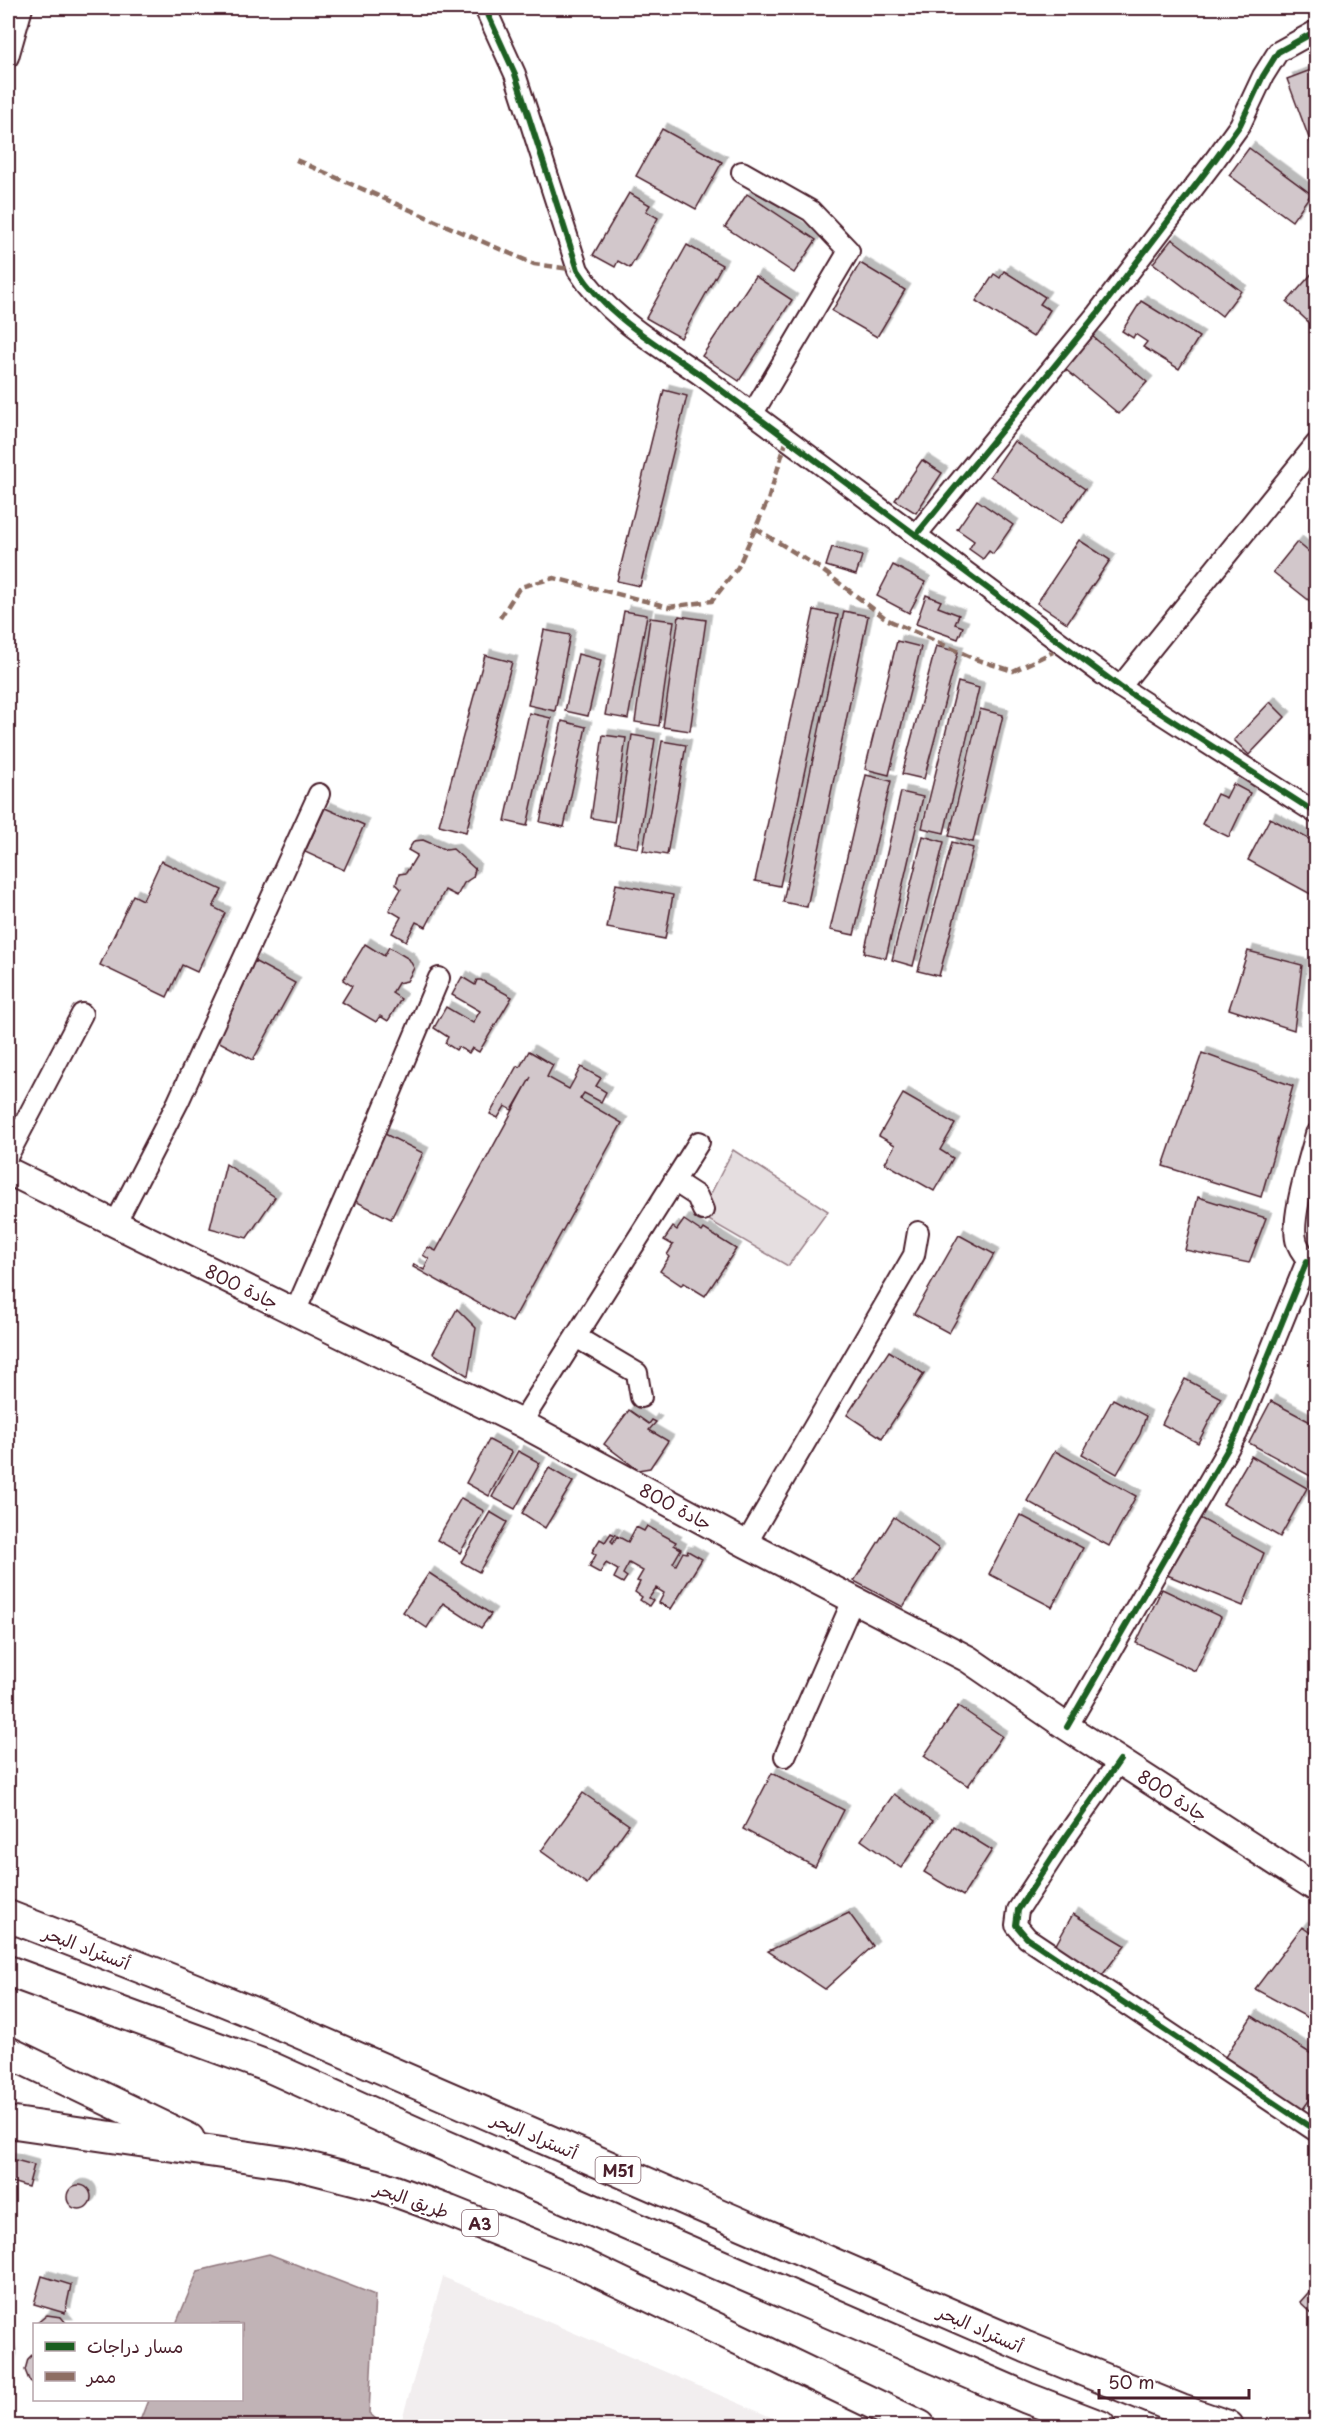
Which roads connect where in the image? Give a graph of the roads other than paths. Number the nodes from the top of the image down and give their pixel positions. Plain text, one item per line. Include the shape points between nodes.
1 (22, 8) edge
2 (485, 8) edge
3 (1317, 31) edge
4 (8, 57) edge
5 (742, 172) dead end
6 (753, 413) junction
7 (1317, 444) edge
8 (916, 535) junction
9 (1120, 687) junction
10 (319, 794) dead end
11 (1317, 813) edge
12 (439, 978) dead end
13 (82, 1014) dead end
14 (1317, 1134) edge
15 (699, 1142) dead end
16 (8, 1155) edge
17 (8, 1171) edge
18 (675, 1181) junction
19 (703, 1210) dead end
20 (115, 1224) junction
21 (918, 1232) dead end
22 (1312, 1264) edge
23 (295, 1312) junction
24 (576, 1337) junction
25 (641, 1397) dead end
26 (520, 1423) junction
27 (746, 1544) junction
28 (854, 1598) junction
29 (1067, 1727) junction
30 (785, 1756) dead end
31 (1120, 1760) junction
32 (1317, 1888) edge
33 (8, 1916) edge
34 (8, 1971) edge
35 (8, 2052) edge
36 (8, 2122) edge
37 (1317, 2131) edge
38 (210, 2150) junction
39 (920, 2427) edge
40 (1100, 2427) edge
41 (1228, 2427) edge

1 - 4 street
2 - 6 street via 515,74 578,270 603,302 640,333
3 - 8 street via 1278,52 1240,125 1214,161 1097,315
5 - 6 street via 812,212 849,251
6 - 8 street
7 - 9 street
8 - 9 street
9 - 11 street
10 - 20 street via 178,1102
12 - 23 street
13 - 16 street
14 - 22 street via 1296,1215 1296,1241
15 - 18 street
17 - 20 main road, جادة 800
18 - 19 street via 697,1196
18 - 24 street
20 - 23 main road, جادة 800
21 - 27 street via 914,1255
22 - 29 street via 1237,1433
23 - 26 main road, جادة 800
24 - 25 street via 637,1373
24 - 26 street
26 - 27 main road, جادة 800
27 - 28 main road, جادة 800
28 - 29 main road, جادة 800 via 968,1659
28 - 30 street
29 - 31 main road, جادة 800
31 - 32 main road, جادة 800
31 - 37 street via 1018,1910 1016,1925 1026,1938
33 - 41 highway, أتستراد البحر / M51 via 254,2013 1026,2347
34 - 40 highway, M51 via 270,2067 1016,2394
35 - 38 highway
36 - 38 highway, طريق البحر / A3
38 - 39 highway, طريق البحر / A3 via 291,2163 381,2187 449,2211 584,2265

